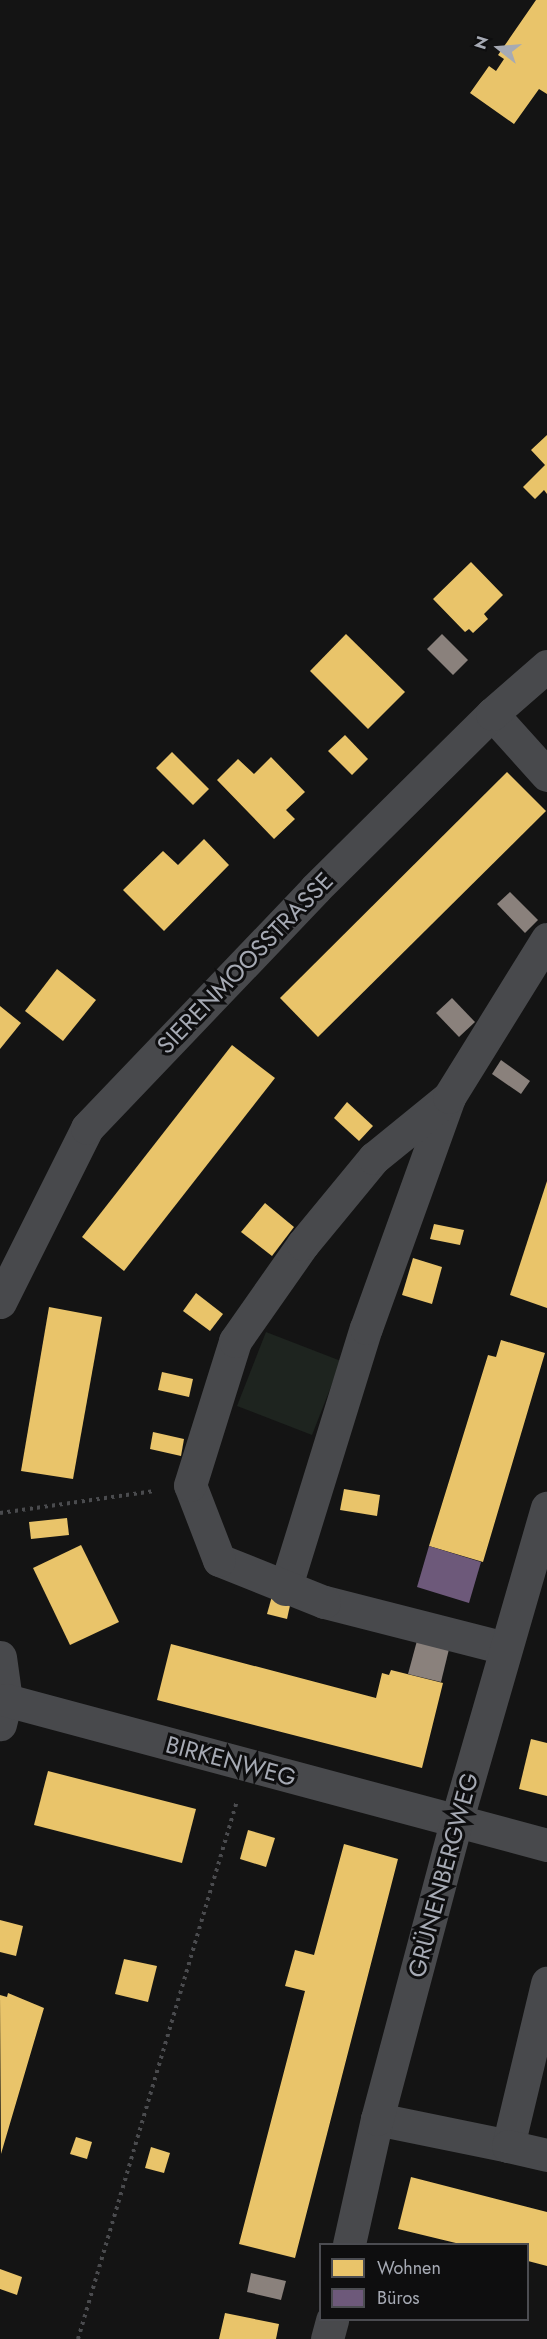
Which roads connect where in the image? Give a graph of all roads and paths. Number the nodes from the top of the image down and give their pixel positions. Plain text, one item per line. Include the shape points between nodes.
1 (547, 666) edge
2 (492, 714) junction
3 (547, 775) edge
4 (547, 939) edge
5 (449, 1097) junction
6 (0, 1302) edge
7 (190, 1485) junction
8 (547, 1508) edge
9 (0, 1514) edge
10 (285, 1589) junction
11 (505, 1648) junction
12 (0, 1657) edge
13 (3, 1712) edge
14 (248, 1766) junction
15 (457, 1819) junction
16 (547, 1845) edge
17 (547, 1983) edge
18 (377, 2120) junction
19 (508, 2146) junction
20 (547, 2155) edge
21 (349, 2243) edge
22 (332, 2321) edge
23 (78, 2339) edge
24 (327, 2339) edge

1 - 2 street, SIERENMOOSSTRASSE
2 - 3 street
2 - 6 street, SIERENMOOSSTRASSE via 315,888 87,1128
4 - 5 street
5 - 7 street via 374,1158 303,1244 235,1341
5 - 10 street via 366,1328
7 - 9 path
7 - 10 street via 219,1560
8 - 11 street, GRÜNENBERGWEG
10 - 11 street
11 - 15 street, GRÜNENBERGWEG
12 - 13 street
13 - 14 street, BIRKENWEG
14 - 15 street, BIRKENWEG
14 - 23 path
15 - 16 street, BIRKENWEG
15 - 18 street, GRÜNENBERGWEG
17 - 19 street
18 - 19 street
18 - 21 street, GRÜNENBERGWEG
19 - 20 street
22 - 24 street

